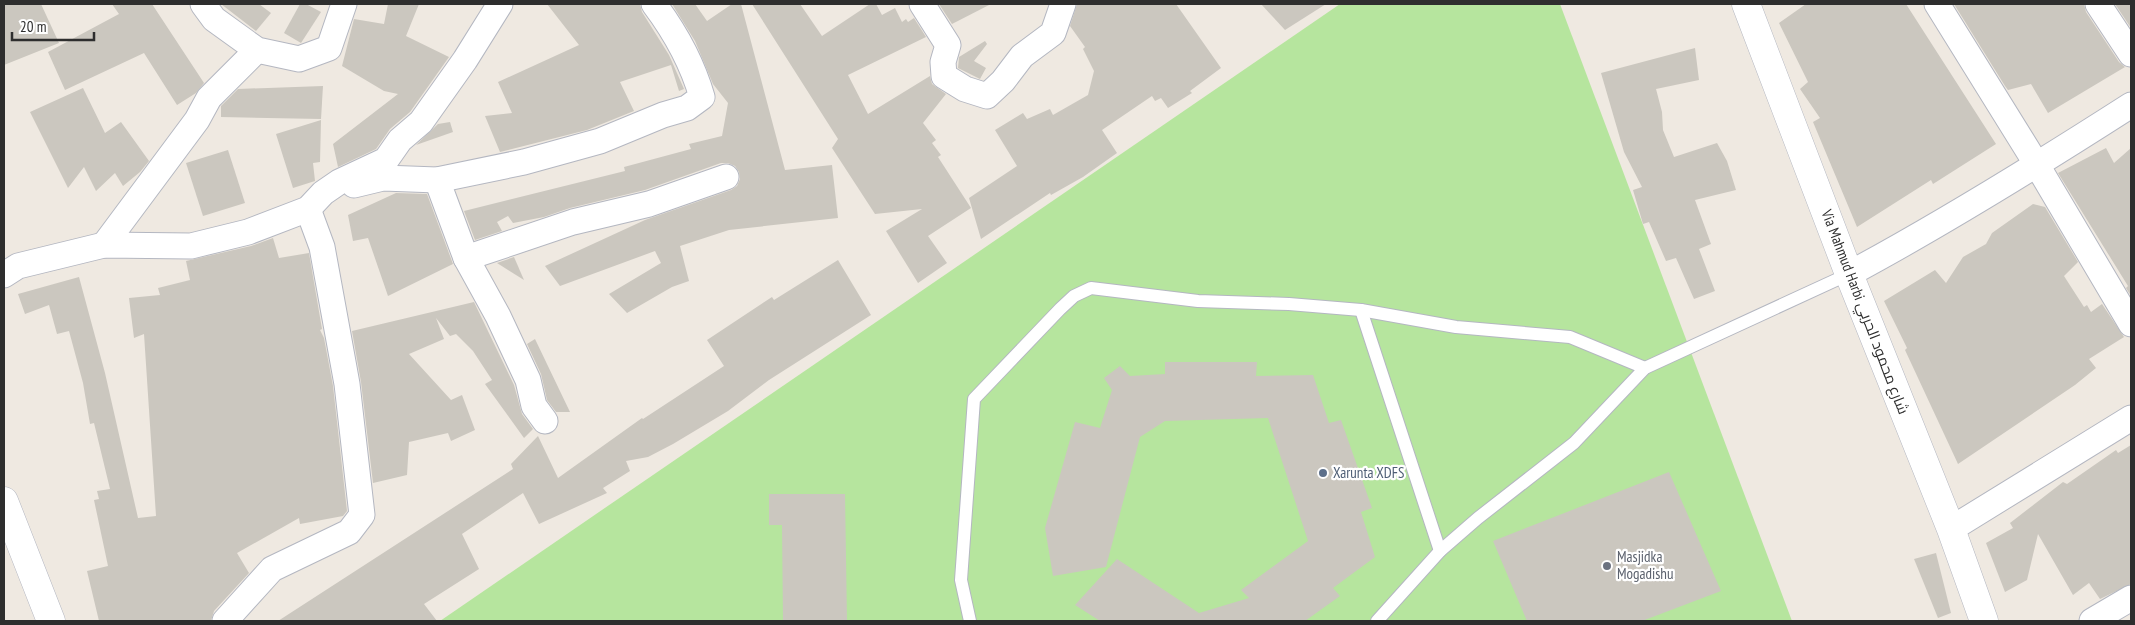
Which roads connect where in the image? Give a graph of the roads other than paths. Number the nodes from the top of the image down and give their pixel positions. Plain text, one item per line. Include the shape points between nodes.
1 (203, 4) edge
2 (344, 4) edge
3 (500, 4) edge
4 (654, 4) edge
5 (922, 4) edge
6 (1062, 4) edge
7 (1746, 4) edge
8 (1937, 4) edge
9 (2098, 4) edge
10 (257, 50) junction
11 (2131, 54) edge
12 (2131, 105) edge
13 (2037, 166) junction
14 (726, 177) dead end
15 (437, 180) junction
16 (315, 201) junction
17 (104, 245) junction
18 (466, 258) junction
19 (1849, 274) junction
20 (4, 276) edge
21 (1361, 310) junction
22 (2131, 324) edge
23 (1645, 368) junction
24 (2131, 418) edge
25 (544, 421) dead end
26 (4, 501) edge
27 (1951, 529) junction
28 (1440, 551) junction
29 (2131, 598) edge
30 (49, 621) edge
31 (225, 621) edge
32 (970, 621) edge
33 (1377, 621) edge
34 (1984, 621) edge
35 (2092, 621) edge

1 - 10 street via 214,19
2 - 10 street via 329,48 299,59
3 - 16 street via 466,60 421,122 400,140 386,160 339,182
4 - 15 street via 676,34 702,97 687,108 600,141 524,162
5 - 6 street via 948,45 943,62 944,76 965,89 987,96 1022,56 1053,33
7 - 19 street, Via Mahmud Harbi شارع محمود الحربي
8 - 13 street
9 - 11 street
10 - 17 street via 209,98 197,120
12 - 13 street
13 - 19 street
13 - 22 street
14 - 18 street via 649,204 573,222
15 - 16 street via 383,178
15 - 18 street
16 - 17 street via 248,232 191,246
16 - 31 street via 347,384 362,515 349,532 272,569
17 - 20 street via 18,266
18 - 25 street via 498,316 528,380 534,406
19 - 23 lane
19 - 27 street, Via Mahmud Harbi شارع محمود الحربي
21 - 23 lane via 1456,327 1570,337
21 - 28 lane
21 - 32 lane via 1198,301 1091,288 1074,296 974,399 961,580
23 - 28 lane via 1574,443
24 - 27 street
26 - 30 street
27 - 34 street, Via Mahmud Harbi شارع محمود الحربي
28 - 33 lane
29 - 35 street

